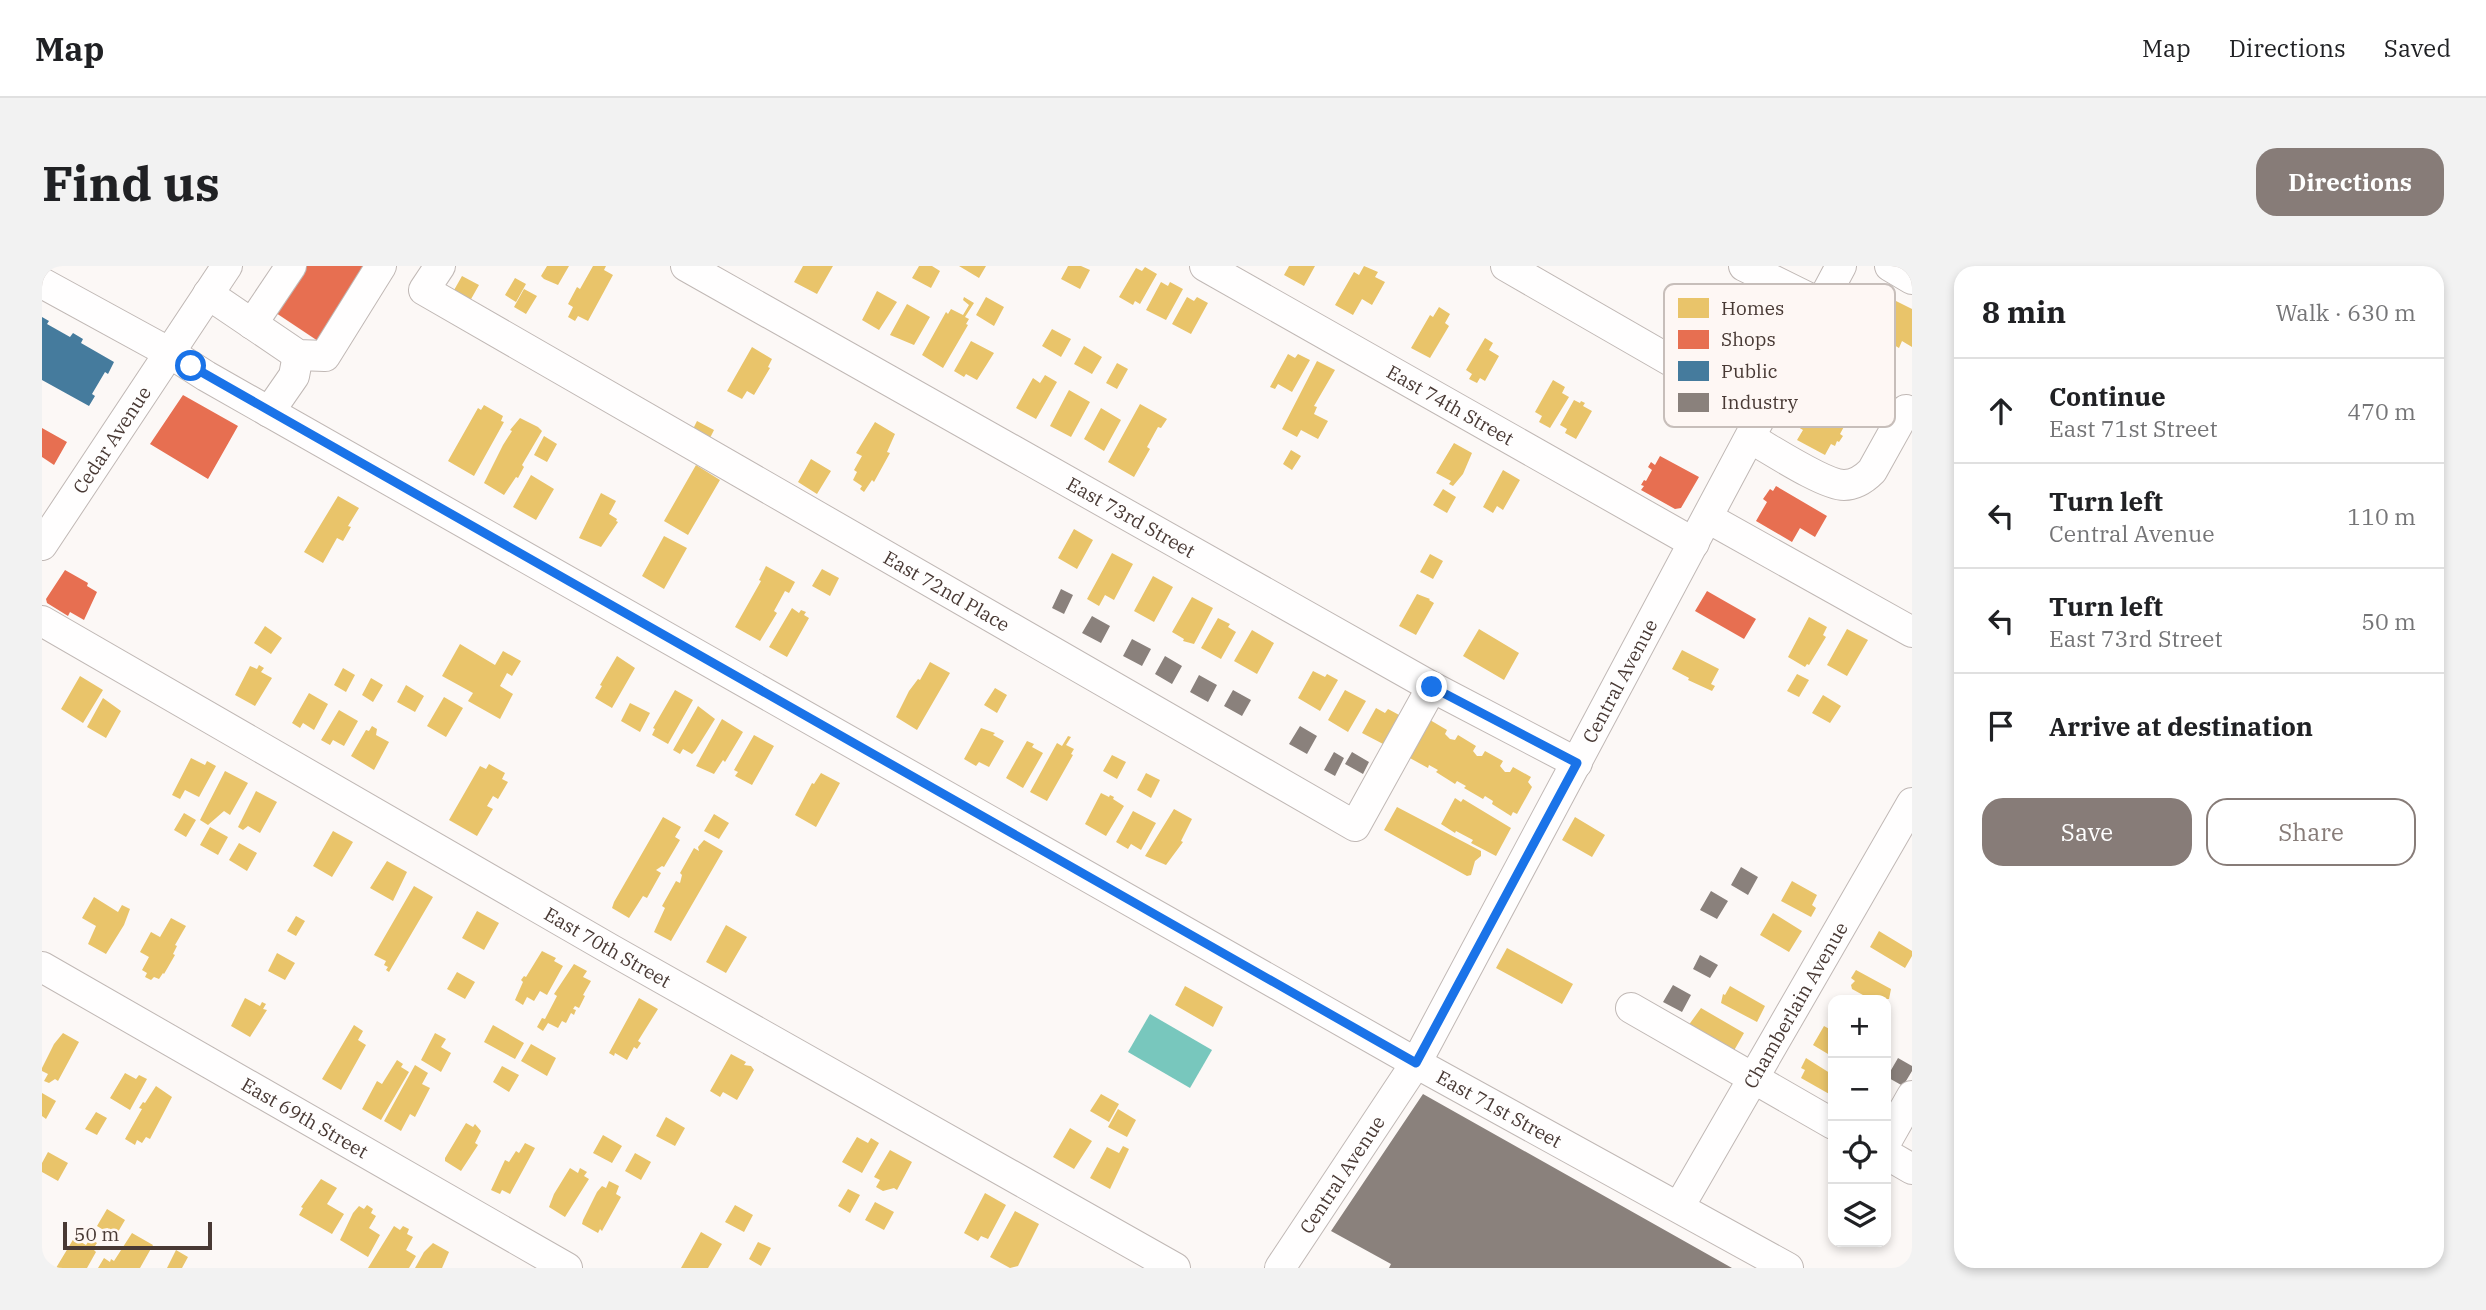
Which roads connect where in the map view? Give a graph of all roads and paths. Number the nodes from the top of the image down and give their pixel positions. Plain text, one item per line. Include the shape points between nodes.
1 (227, 266) edge
2 (291, 266) edge
3 (381, 266) edge
4 (440, 266) edge
5 (686, 266) edge
6 (1205, 266) edge
7 (1506, 266) edge
8 (1744, 266) edge
9 (1841, 266) edge
10 (1890, 266) edge
11 (1912, 279) edge
12 (42, 283) edge
13 (1780, 284) edge
14 (1832, 284) edge
15 (208, 293) junction
16 (253, 324) junction
17 (170, 353) junction
18 (298, 355) junction
19 (1664, 367) edge
20 (1906, 410) dead end
21 (269, 412) junction
22 (1755, 427) edge
23 (1757, 427) edge
24 (1701, 530) junction
25 (42, 545) edge
26 (42, 621) edge
27 (1912, 632) edge
28 (1432, 687) junction
29 (1577, 763) junction
30 (1912, 803) edge
31 (42, 967) edge
32 (1631, 1009) dead end
33 (1416, 1063) junction
34 (1753, 1079) junction
35 (1912, 1096) edge
36 (1828, 1121) edge
37 (1891, 1133) edge
38 (1891, 1157) edge
39 (1912, 1169) edge
40 (1679, 1207) junction
41 (567, 1268) edge
42 (1175, 1268) edge
43 (1280, 1268) edge
44 (1788, 1268) edge

1 - 15 street, Cedar Avenue
2 - 16 street
3 - 18 street via 325,356
4 - 28 street, East 72nd Place via 424,290 1355,826
5 - 28 street, East 73rd Street
6 - 24 street, East 74th Street
7 - 19 street
8 - 13 street
9 - 14 street, Central Avenue
10 - 11 street
12 - 17 street, East 71st Street
15 - 16 street
15 - 17 street, Cedar Avenue
16 - 18 street
17 - 21 street, East 71st Street
17 - 25 street, Cedar Avenue
18 - 21 street via 293,376
20 - 23 street via 1872,471 1853,484 1827,481
21 - 33 street, East 71st Street
22 - 24 street, Central Avenue
24 - 27 street, East 74th Street
24 - 29 street, Central Avenue
26 - 42 street, East 70th Street
28 - 29 street, East 73rd Street
29 - 33 street, Central Avenue
30 - 34 street, Chamberlain Avenue
31 - 41 street, East 69th Street
32 - 34 street
33 - 40 street, East 71st Street
33 - 43 street, Central Avenue
34 - 36 street
34 - 40 street, Chamberlain Avenue
35 - 37 street
38 - 39 street
40 - 44 street, East 71st Street

